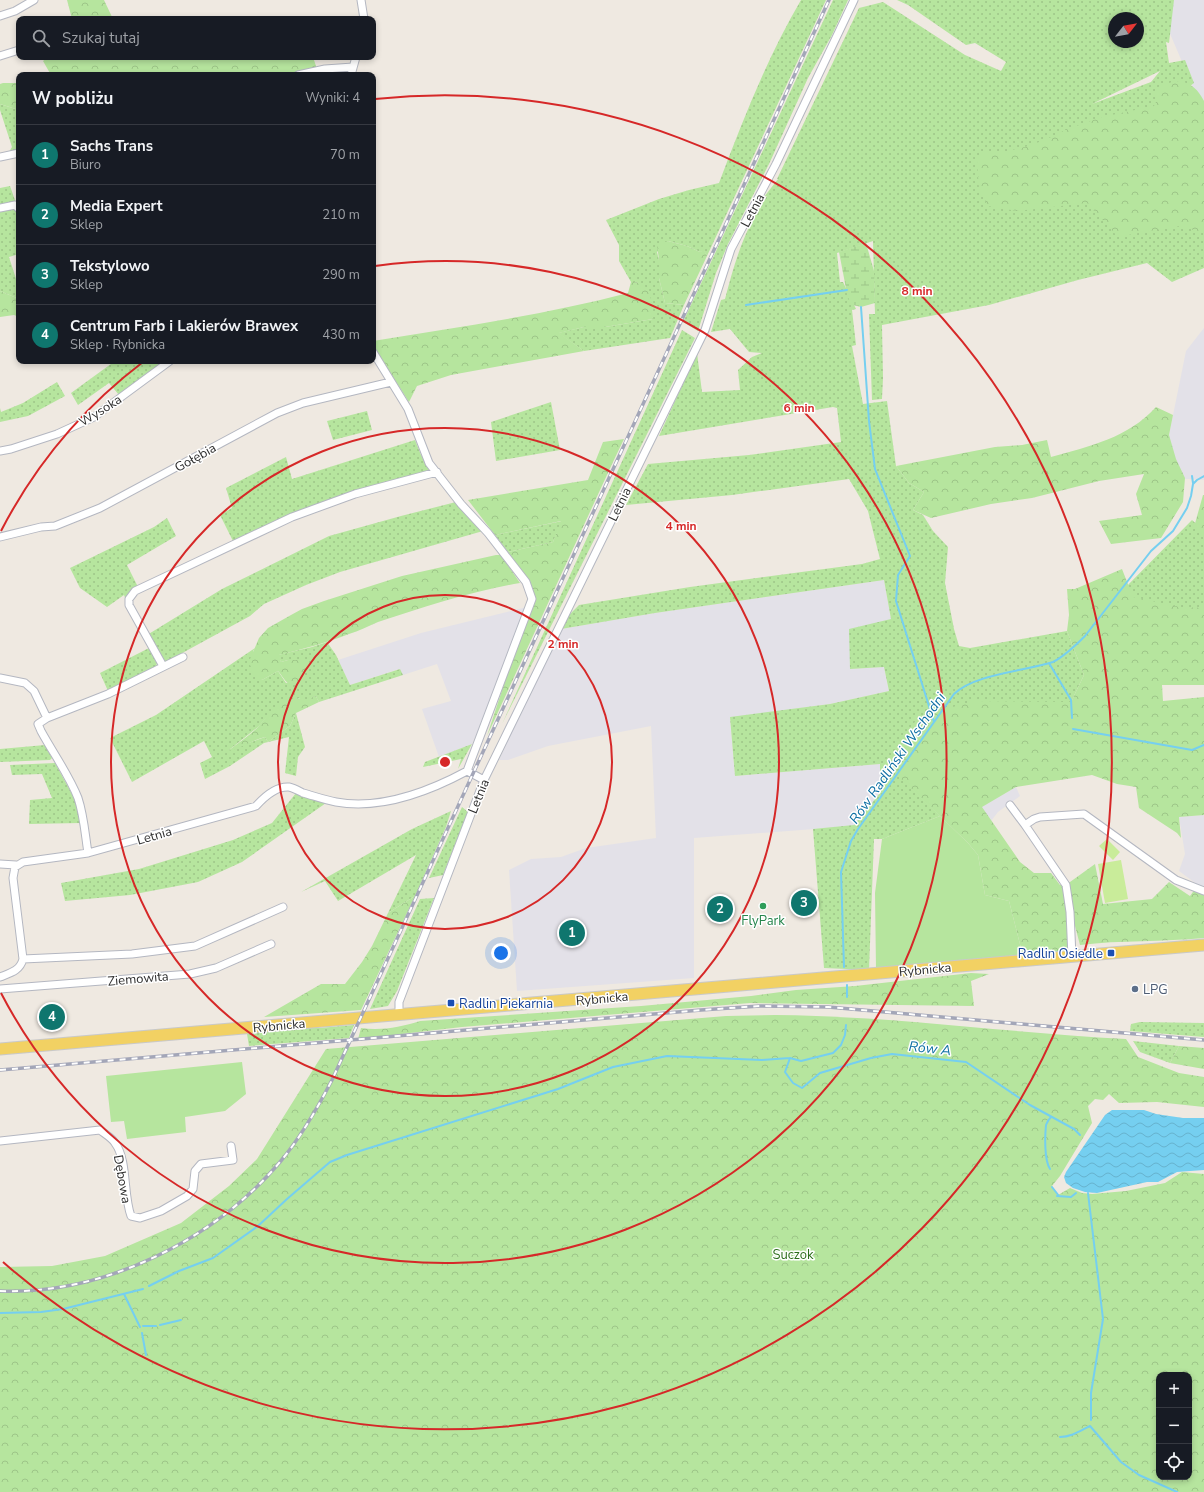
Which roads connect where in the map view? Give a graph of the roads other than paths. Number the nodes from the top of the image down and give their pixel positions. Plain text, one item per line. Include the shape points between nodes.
1 (34, 0) edge
2 (361, 0) edge
3 (854, 0) edge
4 (0, 16) edge
5 (364, 16) edge
6 (16, 51) edge
7 (0, 56) edge
8 (355, 60) edge
9 (353, 66) junction
10 (312, 72) edge
11 (352, 72) edge
12 (16, 153) edge
13 (0, 157) edge
14 (16, 206) edge
15 (0, 208) edge
16 (376, 357) edge
17 (166, 364) edge
18 (391, 382) junction
19 (0, 451) edge
20 (437, 472) junction
21 (0, 537) edge
22 (184, 657) dead end
23 (163, 666) junction
24 (0, 678) edge
25 (47, 718) junction
26 (467, 771) junction
27 (484, 780) junction
28 (1010, 804) dead end
29 (1025, 825) junction
30 (88, 852) junction
31 (0, 864) edge
32 (16, 865) junction
33 (1204, 891) edge
34 (284, 907) dead end
35 (271, 944) dead end
36 (1204, 946) edge
37 (1072, 957) junction
38 (23, 959) junction
39 (0, 977) edge
40 (0, 989) edge
41 (399, 1015) junction
42 (0, 1049) edge
43 (0, 1141) edge
44 (231, 1146) dead end

1 - 4 street
2 - 5 street
3 - 27 street, Letnia via 776,164 731,249 705,330
6 - 7 street
8 - 9 street
9 - 10 street
9 - 11 street
12 - 13 street
14 - 15 street
16 - 18 street, Letnia
17 - 19 street, Wysoka via 94,417 57,434
18 - 20 street, Letnia via 408,409 430,463
18 - 21 street, Gołębia via 303,403 277,412 100,508 55,526
20 - 23 street via 355,494 292,516 135,591 129,599 129,605
20 - 26 street, Letnia via 526,582 532,599
22 - 23 street
23 - 25 street via 108,694
24 - 25 street via 25,683 34,692
25 - 30 street via 38,724 78,798
26 - 27 street
26 - 30 street, Letnia via 394,801 356,805 324,799 289,787 272,791 256,806
27 - 41 street, Letnia via 399,1002
28 - 29 street
29 - 33 street via 1038,817 1084,814 1179,882
29 - 37 street via 1066,885
30 - 32 street, Letnia
31 - 32 street, Letnia
32 - 38 street via 13,878
34 - 38 street via 195,946 132,954
35 - 40 street, Ziemowita via 216,968 190,974
36 - 37 main road, Rybnicka
37 - 41 main road, Rybnicka
38 - 39 street via 16,970
41 - 42 main road, Rybnicka
43 - 44 street, Dębowa via 100,1130 115,1142 121,1156 128,1208 131,1216 140,1218 161,1211 187,1196 193,1190 195,1171 201,1164 233,1160

